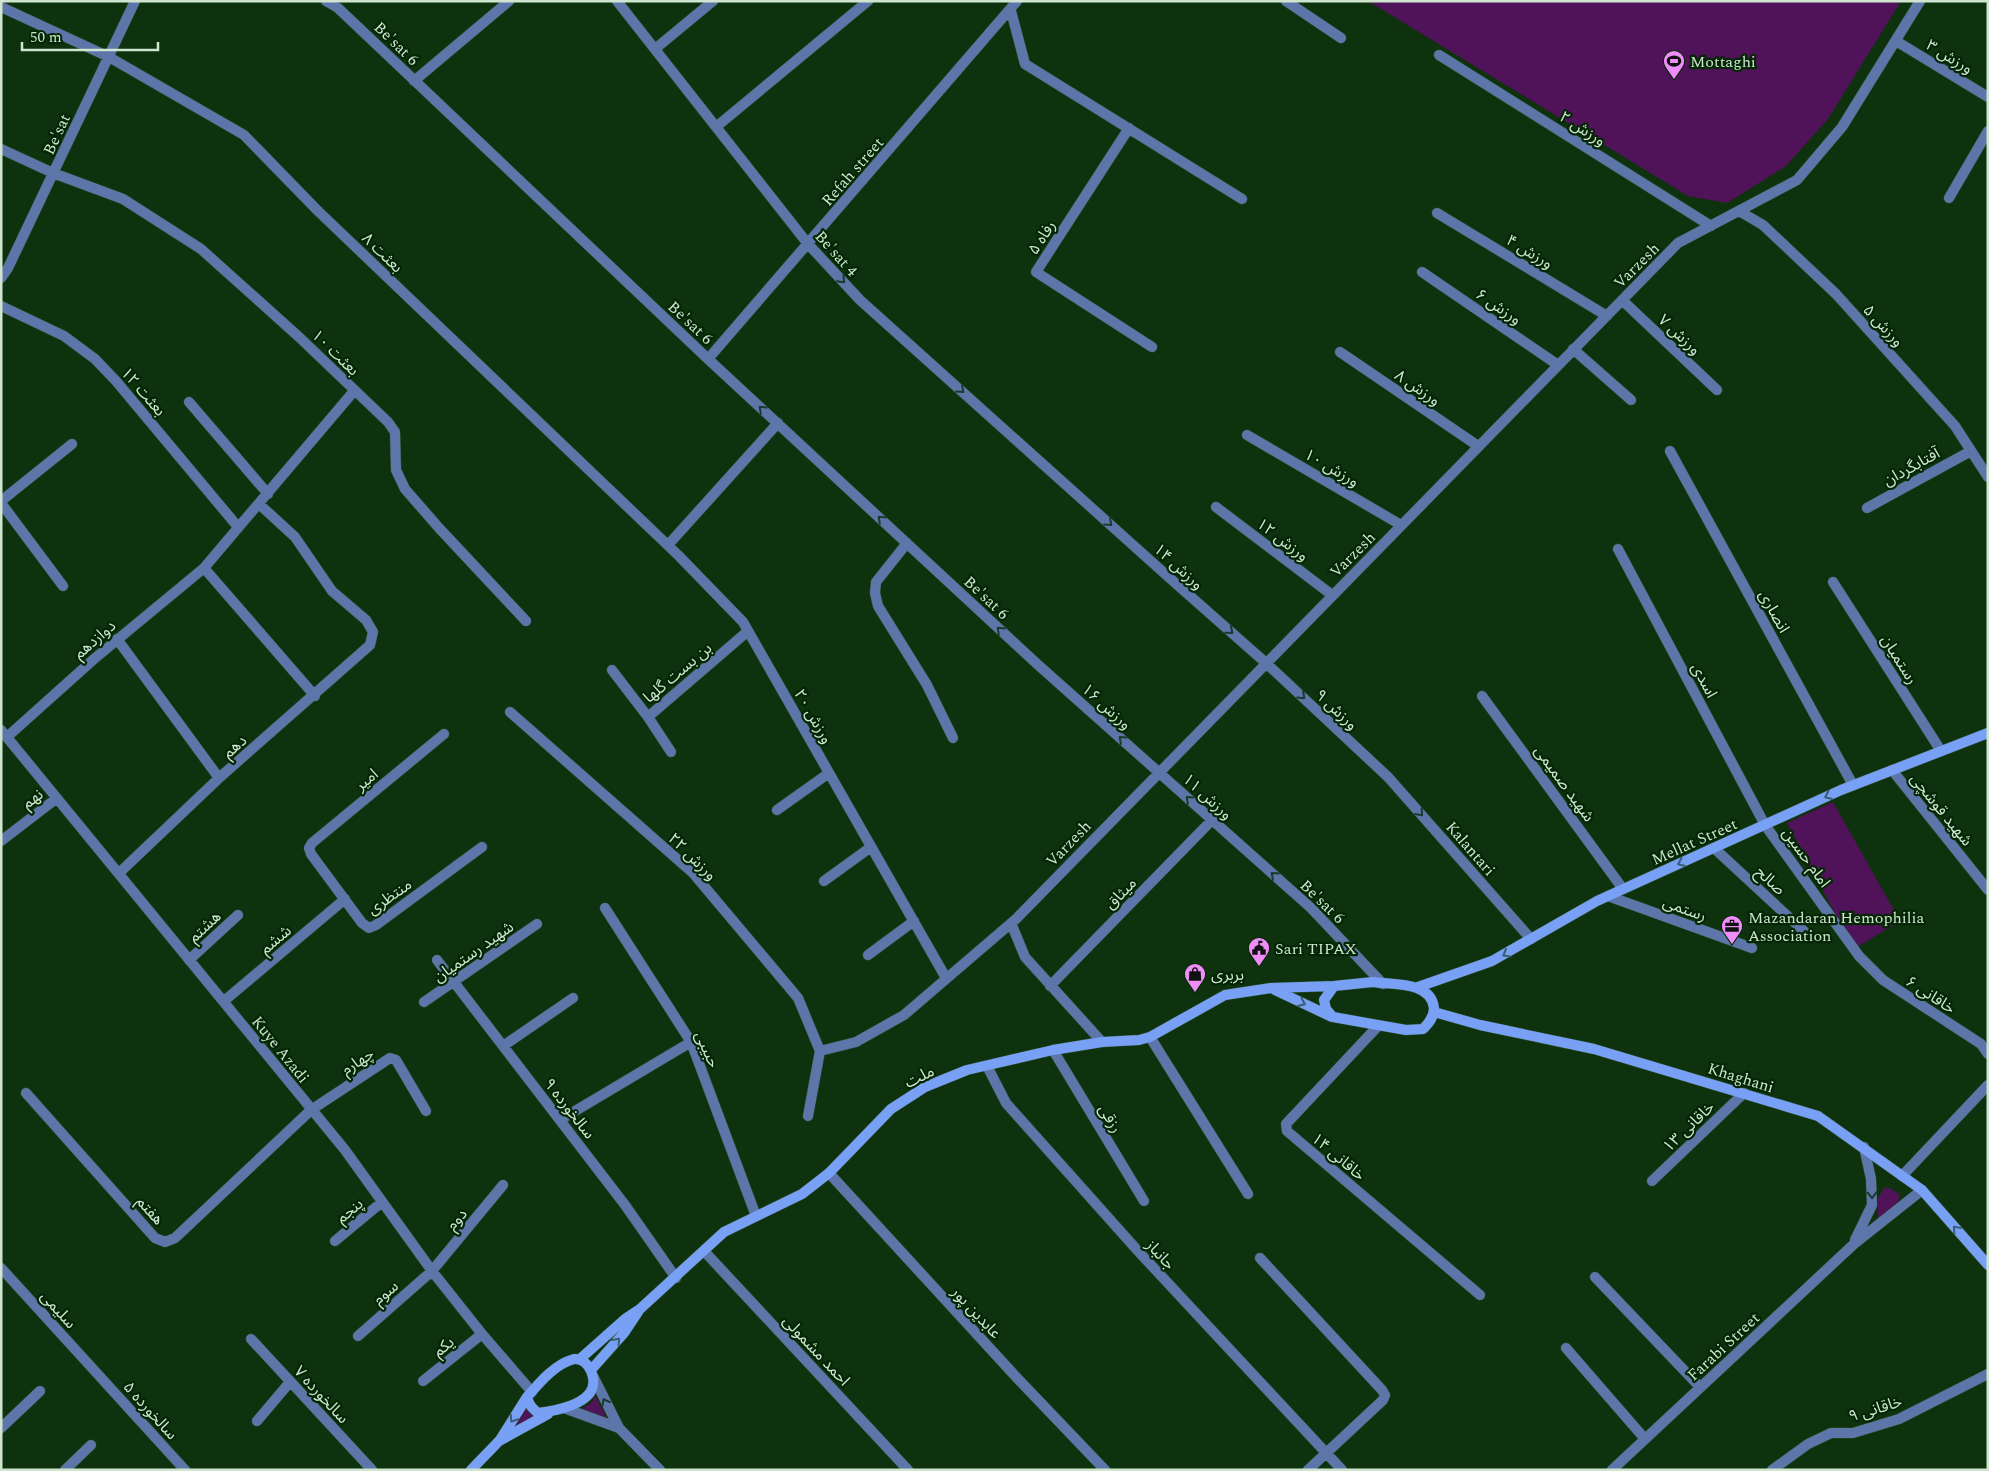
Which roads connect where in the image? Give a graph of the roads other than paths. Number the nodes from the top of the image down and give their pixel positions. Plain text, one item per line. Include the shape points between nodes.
1 (135, 1) edge
2 (326, 1) edge
3 (509, 1) edge
4 (617, 1) edge
5 (713, 1) edge
6 (868, 1) edge
7 (1018, 1) edge
8 (1286, 1) edge
9 (1920, 1) edge
10 (1, 7) edge
11 (1011, 11) junction
12 (1341, 38) dead end
13 (1896, 41) junction
14 (655, 49) junction
15 (1439, 55) dead end
16 (108, 57) junction
17 (414, 81) junction
18 (1988, 97) edge
19 (716, 127) junction
20 (1129, 128) junction
21 (1988, 130) edge
22 (1, 149) edge
23 (53, 173) junction
24 (1949, 198) dead end
25 (1242, 199) dead end
26 (1739, 211) junction
27 (1437, 213) dead end
28 (1711, 226) junction
29 (808, 244) junction
30 (1422, 272) dead end
31 (1, 278) edge
32 (1622, 300) junction
33 (1, 306) edge
34 (1606, 316) junction
35 (1152, 347) dead end
36 (1573, 349) junction
37 (1340, 352) dead end
38 (708, 360) junction
39 (1558, 365) junction
40 (1717, 390) dead end
41 (354, 391) junction
42 (1631, 400) dead end
43 (189, 402) dead end
44 (778, 423) junction
45 (1247, 435) dead end
46 (72, 444) dead end
47 (1478, 446) junction
48 (1670, 451) dead end
49 (1971, 451) junction
50 (1988, 477) edge
51 (1073, 490) joint
52 (268, 494) junction
53 (618, 496) joint
54 (1, 502) edge
55 (259, 504) junction
56 (1216, 507) dead end
57 (1867, 508) dead end
58 (1401, 525) junction
59 (238, 527) junction
60 (907, 543) junction
61 (668, 545) junction
62 (1618, 549) dead end
63 (204, 568) junction
64 (1833, 582) dead end
65 (63, 586) dead end
66 (1332, 595) junction
67 (526, 621) dead end
68 (748, 632) junction
69 (117, 639) junction
70 (1036, 663) joint
71 (1266, 663) junction
72 (612, 670) dead end
73 (314, 696) junction
74 (1482, 696) dead end
75 (510, 712) dead end
76 (648, 717) junction
77 (4, 733) edge
78 (1988, 733) edge
79 (444, 734) dead end
80 (952, 738) dead end
81 (1941, 751) junction
82 (671, 752) dead end
83 (1892, 770) junction
84 (1158, 772) junction
85 (829, 774) junction
86 (1388, 777) joint
87 (219, 778) junction
88 (1853, 785) junction
89 (58, 798) junction
90 (777, 810) dead end
91 (1212, 820) junction
92 (1765, 825) junction
93 (1, 841) edge
94 (1239, 843) joint
95 (482, 847) dead end
96 (871, 847) junction
97 (309, 848) joint
98 (1714, 848) junction
99 (119, 873) junction
100 (824, 881) dead end
101 (1623, 889) junction
102 (1988, 890) edge
103 (1608, 896) junction
104 (345, 899) junction
105 (605, 908) dead end
106 (238, 915) dead end
107 (914, 922) junction
108 (1011, 923) junction
109 (537, 924) dead end
110 (1808, 935) dead end
111 (1531, 939) junction
112 (1752, 948) dead end
113 (868, 955) dead end
114 (1859, 956) joint
115 (190, 960) junction
116 (437, 960) dead end
117 (946, 978) junction
118 (454, 983) junction
119 (1383, 984) junction
120 (1050, 986) junction
121 (1334, 986) junction
122 (1418, 987) junction
123 (1272, 988) junction
124 (574, 998) dead end
125 (224, 1002) junction
126 (424, 1002) dead end
127 (1434, 1012) junction
128 (1333, 1017) junction
129 (1378, 1026) junction
130 (1150, 1037) junction
131 (690, 1042) junction
132 (1102, 1042) junction
133 (503, 1046) junction
134 (1053, 1050) junction
135 (820, 1051) junction
136 (1988, 1054) edge
137 (987, 1066) junction
138 (1988, 1085) edge
139 (26, 1093) dead end
140 (1744, 1094) junction
141 (311, 1110) junction
142 (426, 1111) dead end
143 (808, 1116) dead end
144 (560, 1120) junction
145 (1864, 1147) junction
146 (829, 1173) junction
147 (1902, 1176) junction
148 (1652, 1181) dead end
149 (503, 1186) dead end
150 (1922, 1190) junction
151 (1248, 1194) dead end
152 (1144, 1201) dead end
153 (382, 1202) junction
154 (756, 1216) junction
155 (335, 1241) dead end
156 (1854, 1244) junction
157 (704, 1251) junction
158 (1260, 1258) dead end
159 (1988, 1265) edge
160 (1, 1268) edge
161 (432, 1271) junction
162 (1595, 1277) dead end
163 (676, 1278) junction
164 (1480, 1295) dead end
165 (640, 1310) junction
166 (482, 1334) junction
167 (358, 1336) dead end
168 (251, 1339) dead end
169 (1566, 1348) dead end
170 (580, 1359) junction
171 (95, 1371) joint
172 (591, 1373) junction
173 (1988, 1374) edge
174 (423, 1381) dead end
175 (290, 1382) junction
176 (1700, 1387) junction
177 (40, 1391) dead end
178 (530, 1394) junction
179 (561, 1409) junction
180 (257, 1421) dead end
181 (1, 1428) edge
182 (619, 1428) junction
183 (1645, 1439) junction
184 (499, 1441) junction
185 (91, 1444) dead end
186 (1326, 1453) junction
187 (65, 1470) edge
188 (185, 1470) edge
189 (372, 1470) edge
190 (471, 1470) edge
191 (660, 1470) edge
192 (908, 1470) edge
193 (1105, 1470) edge
194 (1308, 1470) edge
195 (1342, 1470) edge
196 (1612, 1470) edge
197 (1772, 1470) edge

1 - 16 street, Be'sat
2 - 17 street, Be'sat 6 via 338,8
3 - 17 street
4 - 14 street, Be'sat 4
5 - 14 street
6 - 19 street
7 - 11 street, Refah street
8 - 12 street
9 - 13 street, Varzesh
10 - 16 street, بعثت ٨
11 - 20 street via 1025,64
11 - 29 street, Refah street
13 - 18 street, ورزش ۳
13 - 26 street, Varzesh via 1842,127 1797,180
14 - 19 street, Be'sat 4
15 - 28 street, ورزش ۲
16 - 23 street, Be'sat
16 - 53 street, بعثت ٨ via 244,135 318,211
17 - 38 street, Be'sat 6
19 - 29 street, Be'sat 4
20 - 25 street
20 - 35 street, رفاه ۵ via 1036,272
21 - 24 street
22 - 23 street, بعثت ۱۰
23 - 31 street, Be'sat
23 - 41 street, بعثت ۱۰ via 123,199 201,248
26 - 28 street, Varzesh
26 - 49 street, ورزش ۵ via 1763,225 1836,294 1955,426
27 - 34 street, ورزش ۴
28 - 32 street, Varzesh via 1678,243
29 - 38 street, Refah street
29 -> 51 street, Be'sat 4 via 860,300
30 - 39 street, ورزش ۶
32 - 34 street, Varzesh
32 - 40 street, ورزش ۷
33 - 59 street, بعثت ۱۲ via 64,336 95,359
34 - 36 street, Varzesh
36 - 39 street, Varzesh
36 - 42 street
37 - 47 street, ورزش ۸
44 -> 38 street, Be'sat 6
39 - 47 street, Varzesh
41 - 52 street, دوازدهم
41 - 67 street, بعثت ۱۰ via 395,432 396,470 406,489
43 - 52 street
60 -> 44 street, Be'sat 6
44 - 61 street
45 - 58 street, ورزش ۱۰
46 - 54 street
47 - 58 street, Varzesh
48 - 88 street, انصاری
49 - 50 street, ورزش ۵
49 - 57 street, آفتابگردان
51 -> 71 street, ورزش ۱۴
52 - 55 street, دوازدهم
53 - 61 street, ورزش ۲۰
54 - 65 street
55 - 59 street, دوازدهم
55 - 73 street, دهم via 295,537 332,591 366,620 373,632 370,645
56 - 66 street, ورزش ۱۲
58 - 66 street, Varzesh
59 - 63 street, دوازدهم
70 -> 60 street, Be'sat 6
60 - 80 street via 876,582 875,593 878,606 927,685
61 - 68 street, ورزش ۲۰ via 743,622
62 - 92 street, اسدی
63 - 69 street, دوازدهم
63 - 73 street
64 - 81 street, رستمیان
66 - 71 street, Varzesh
68 - 76 street, بن بست گلها
68 - 85 street, ورزش ۲۰
69 - 77 street, دوازدهم
69 - 87 street
84 -> 70 street, ورزش ۱۶
71 - 84 street, Varzesh
71 -> 86 street, ورزش ۹
72 - 76 street, بن بست گلها
73 - 87 street, دهم
74 - 101 street, شهید صمیمی
75 - 135 street, ورزش ۲۲ via 693,873 798,998
76 - 82 street
77 - 89 street, Kuye Azadi
78 - 81 main road, Mellat Street
79 - 97 street, امیر
81 - 83 main road, Mellat Street
83 - 88 main road, Mellat Street
83 - 102 street, شهید قوشچی
91 -> 84 street, ورزش ۱۱
84 - 108 street, Varzesh
85 - 90 street
85 - 96 street, ورزش ۲۰
86 -> 111 street, Kalantari
87 - 99 street, دهم
88 -> 92 main road, Mellat Street
89 - 93 street, نهم
89 - 99 street, Kuye Azadi
91 - 94 street, ورزش ۱۱
91 - 120 street, میثاق
92 - 98 main road, Mellat Street
92 - 114 street, امام حسین
119 -> 94 street, Be'sat 6 via 1311,908
95 - 104 street, منتظری via 369,928
96 - 100 street
96 - 107 street, ورزش ۲۰
97 - 104 street, منتظری
98 -> 101 main road, Mellat Street
98 - 110 street, صالح
99 - 115 street, Kuye Azadi
101 - 103 main road, Mellat Street
103 - 111 main road, Mellat Street
103 - 112 street, رستمی
104 - 125 street, ششم
105 - 131 street, حبیبی
106 - 115 street, هشتم
107 - 113 street
107 - 117 street, ورزش ۲۰
108 - 117 street, Varzesh
108 - 120 street via 1025,958
109 - 118 street, شهید رستمیان
111 -> 122 main road, Mellat Street via 1492,961
114 - 136 street, خاقانی ۶ via 1883,980 1981,1044
115 - 125 street, Kuye Azadi
116 - 118 street, سالخورده ۹
117 - 135 street, Varzesh via 904,1015 856,1042
118 - 126 street, شهید رستمیان
118 - 133 street, سالخورده ۹
119 - 121 main road, ملت
119 - 122 main road, ملت
120 - 132 street
121 - 123 main road, ملت
121 - 128 main road via 1324,1000
122 - 127 main road via 1431,998
123 -> 128 main road
123 - 130 main road, ملت via 1225,995
124 - 133 street
125 - 141 street, Kuye Azadi
127 - 129 main road via 1423,1029
127 - 140 main road, Khaghani via 1594,1049
128 - 129 main road
129 - 164 street, خاقانی ۱۴ via 1285,1128
130 - 132 main road, ملت
130 - 151 street
131 - 144 street
131 - 154 street, حبیبی
132 - 134 main road, ملت
133 - 144 street, سالخورده ۹
134 - 137 main road, ملت
134 - 152 street, رزقی
135 - 143 street
137 - 146 main road, ملت via 925,1086 891,1109
137 - 186 street, جانباز via 1006,1103
138 - 147 street
139 - 141 street, هفتم via 155,1238 164,1242 175,1238
140 - 145 main road, Khaghani via 1818,1116
140 - 148 street, خاقانی ۱۳
141 - 142 street, چهارم via 390,1058 396,1060
141 - 153 street, Kuye Azadi
144 - 163 street, سالخورده ۹
145 - 147 main road, Khaghani
145 -> 156 street, Farabi Street via 1871,1179 1872,1205
146 - 154 main road, ملت via 802,1194
146 - 193 street, عابدین پور
147 - 150 main road, Khaghani
149 - 161 street, دوم
150 - 156 street, Farabi Street
159 -> 150 main road, Khaghani
153 - 155 street, پنجم
153 - 161 street, Kuye Azadi
154 - 157 main road, ملت via 724,1232
156 - 176 street, Farabi Street
157 - 163 main road, ملت
157 - 192 street, احمد مشمولی
158 - 186 street via 1385,1395
160 - 171 street, سلیمی
161 - 166 street, Kuye Azadi
161 - 167 street, سوم
162 - 176 street
163 - 165 main road, ملت
165 - 170 main road via 625,1319
172 -> 165 main road
166 - 174 street, یکم
166 - 178 street, Kuye Azadi
168 - 175 street, سالخورده ۷
169 - 183 street
170 - 172 main road
170 - 178 main road via 568,1360 540,1381
171 - 188 street, سالخورده ۵
172 - 179 main road via 589,1394
182 -> 172 street
173 - 197 street, خاقانی ٩ via 1899,1419 1853,1433 1830,1433 1808,1444
175 - 180 street
175 - 189 street, سالخورده ۷
176 - 183 street, Farabi Street
177 - 181 street
178 - 179 main road via 529,1404 538,1413
178 -> 184 main road
179 - 182 street
179 - 184 main road
182 - 191 street
183 - 196 street, Farabi Street
184 - 190 main road
185 - 187 street
186 - 194 street
186 - 195 street, جانباز

